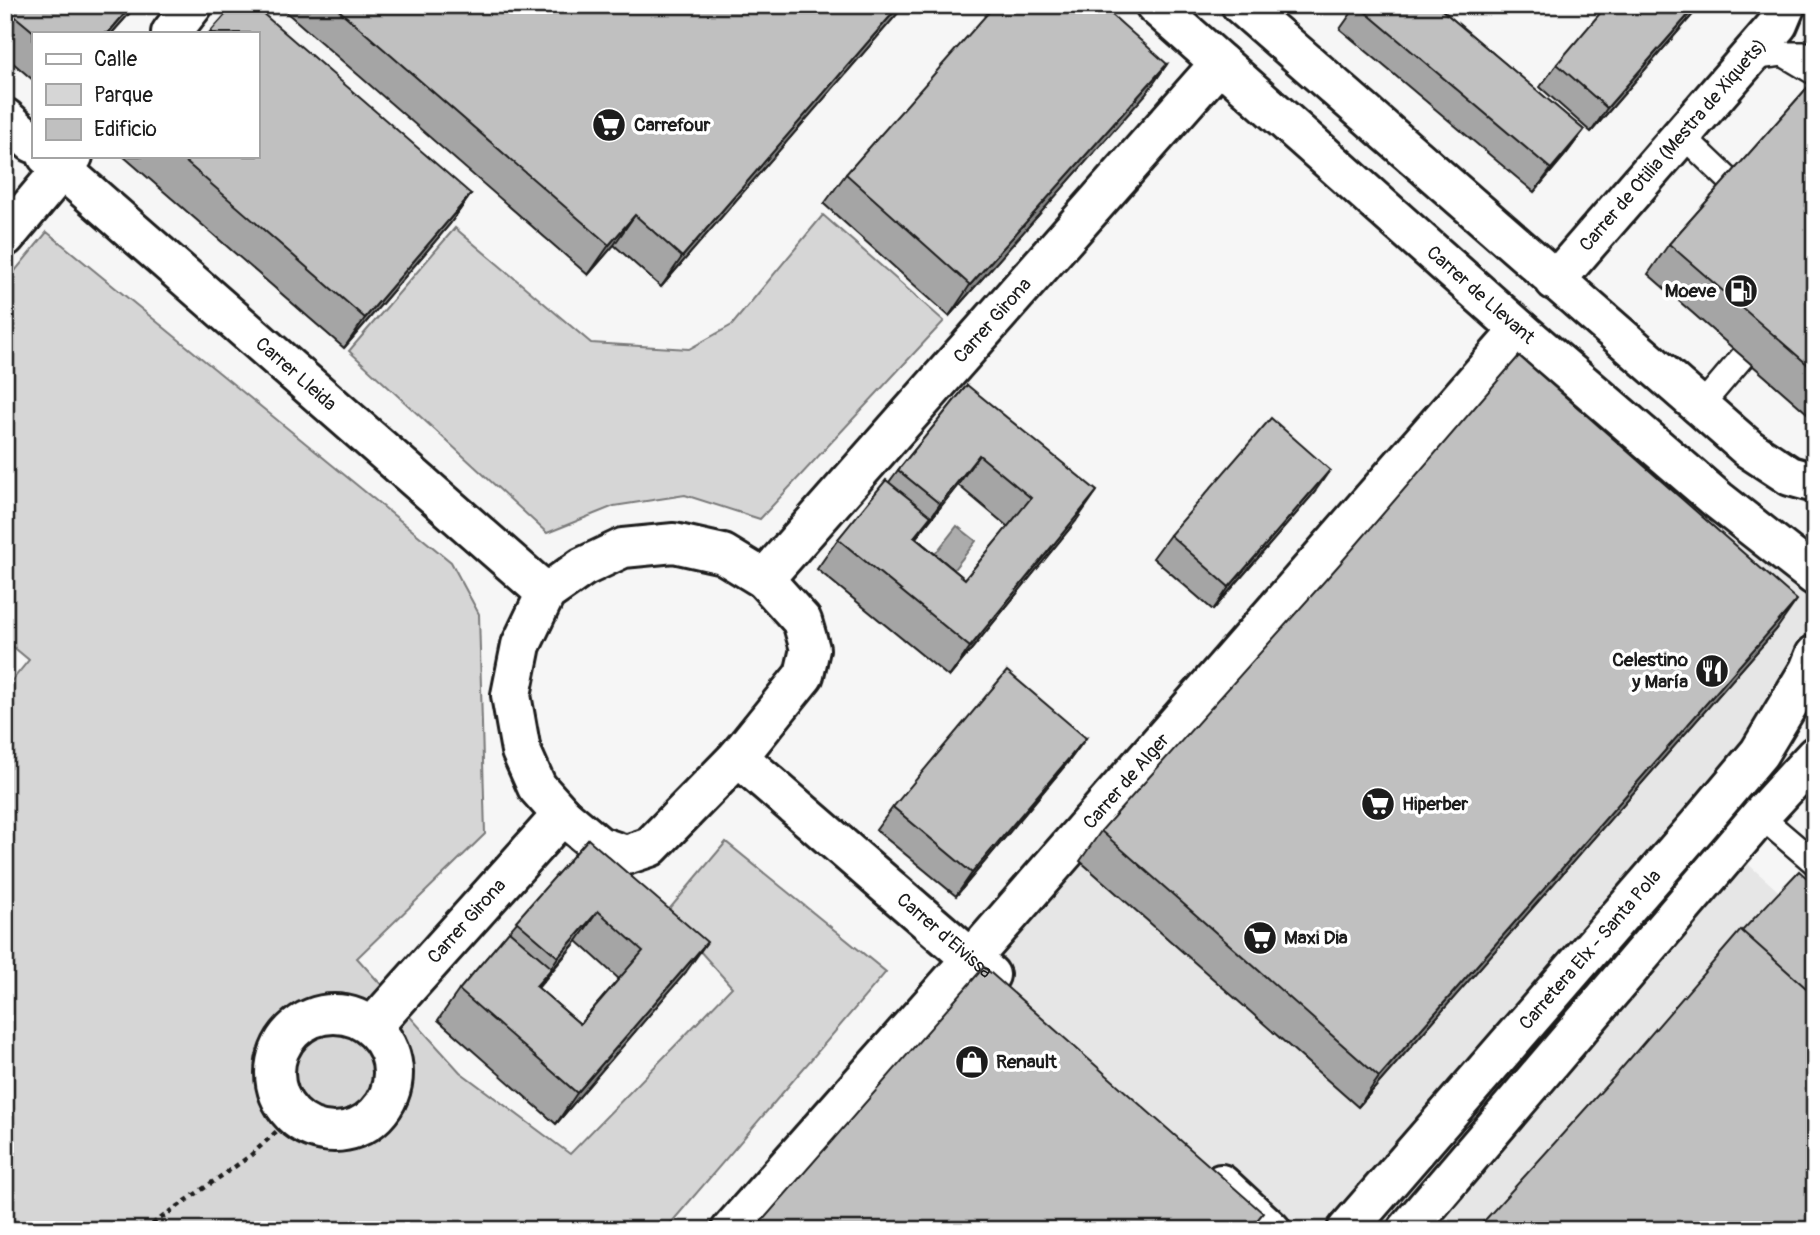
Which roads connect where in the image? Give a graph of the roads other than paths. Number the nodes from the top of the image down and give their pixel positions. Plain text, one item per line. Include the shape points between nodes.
1 (193, 5) edge
2 (1155, 5) edge
3 (1815, 9) edge
4 (1255, 10) edge
5 (172, 32) edge
6 (1774, 36) edge
7 (1815, 54) edge
8 (1220, 63) junction
9 (1815, 74) edge
10 (5, 118) edge
11 (1682, 135) junction
12 (32, 142) edge
13 (60, 160) edge
14 (1767, 216) edge
15 (5, 237) edge
16 (1555, 281) junction
17 (1770, 323) edge
18 (1520, 330) junction
19 (1700, 407) junction
20 (1815, 483) edge
21 (1815, 576) edge
22 (764, 579) junction
23 (546, 593) junction
24 (1815, 655) edge
25 (1815, 756) edge
26 (738, 757) junction
27 (562, 815) junction
28 (1760, 816) junction
29 (1815, 863) edge
30 (972, 958) junction
31 (1013, 996) edge
32 (372, 1027) junction
33 (1199, 1164) edge
34 (731, 1230) edge
35 (1271, 1230) edge
36 (1347, 1230) edge
37 (1407, 1230) edge

1 - 5 street
2 - 8 street, Carrer de Llevant
3 - 6 street
4 - 16 street
6 - 7 lane
6 - 9 lane
6 - 11 street, Carrer de Otilia (Mestra de Xiquets)
8 - 18 street, Carrer de Llevant
8 - 22 street, Carrer Girona
10 - 12 street
11 - 14 lane
11 - 16 street, Carrer de Otilia (Mestra de Xiquets)
13 - 15 street
13 - 23 street, Carrer Lleida
16 - 19 street
17 - 19 lane
18 - 21 street, Carrer de Llevant via 1718,500
18 - 30 street, Carrer de Alger
19 - 20 street via 1759,456 1790,476
22 - 23 street via 723,554 674,544 623,548 583,567
22 - 26 street via 802,621 810,649 803,676
23 - 27 street via 521,645 511,695 521,751 537,787
24 - 36 street, Carretera Elx - Santa Pola via 1759,753
25 - 28 street
26 - 27 street via 650,847 626,855 599,846
26 - 30 street, Carrer d'Eivissa
27 - 32 street, Carrer Girona
28 - 29 lane
28 - 37 street
30 - 31 street, Carrer d'Eivissa
30 - 34 street, Carrer de Alger
32 - 32 street via 384,1042 393,1078 378,1113 345,1131 327,1132 293,1116 281,1100 275,1080 276,1060 284,1041 298,1026 335,1013
33 - 35 street

